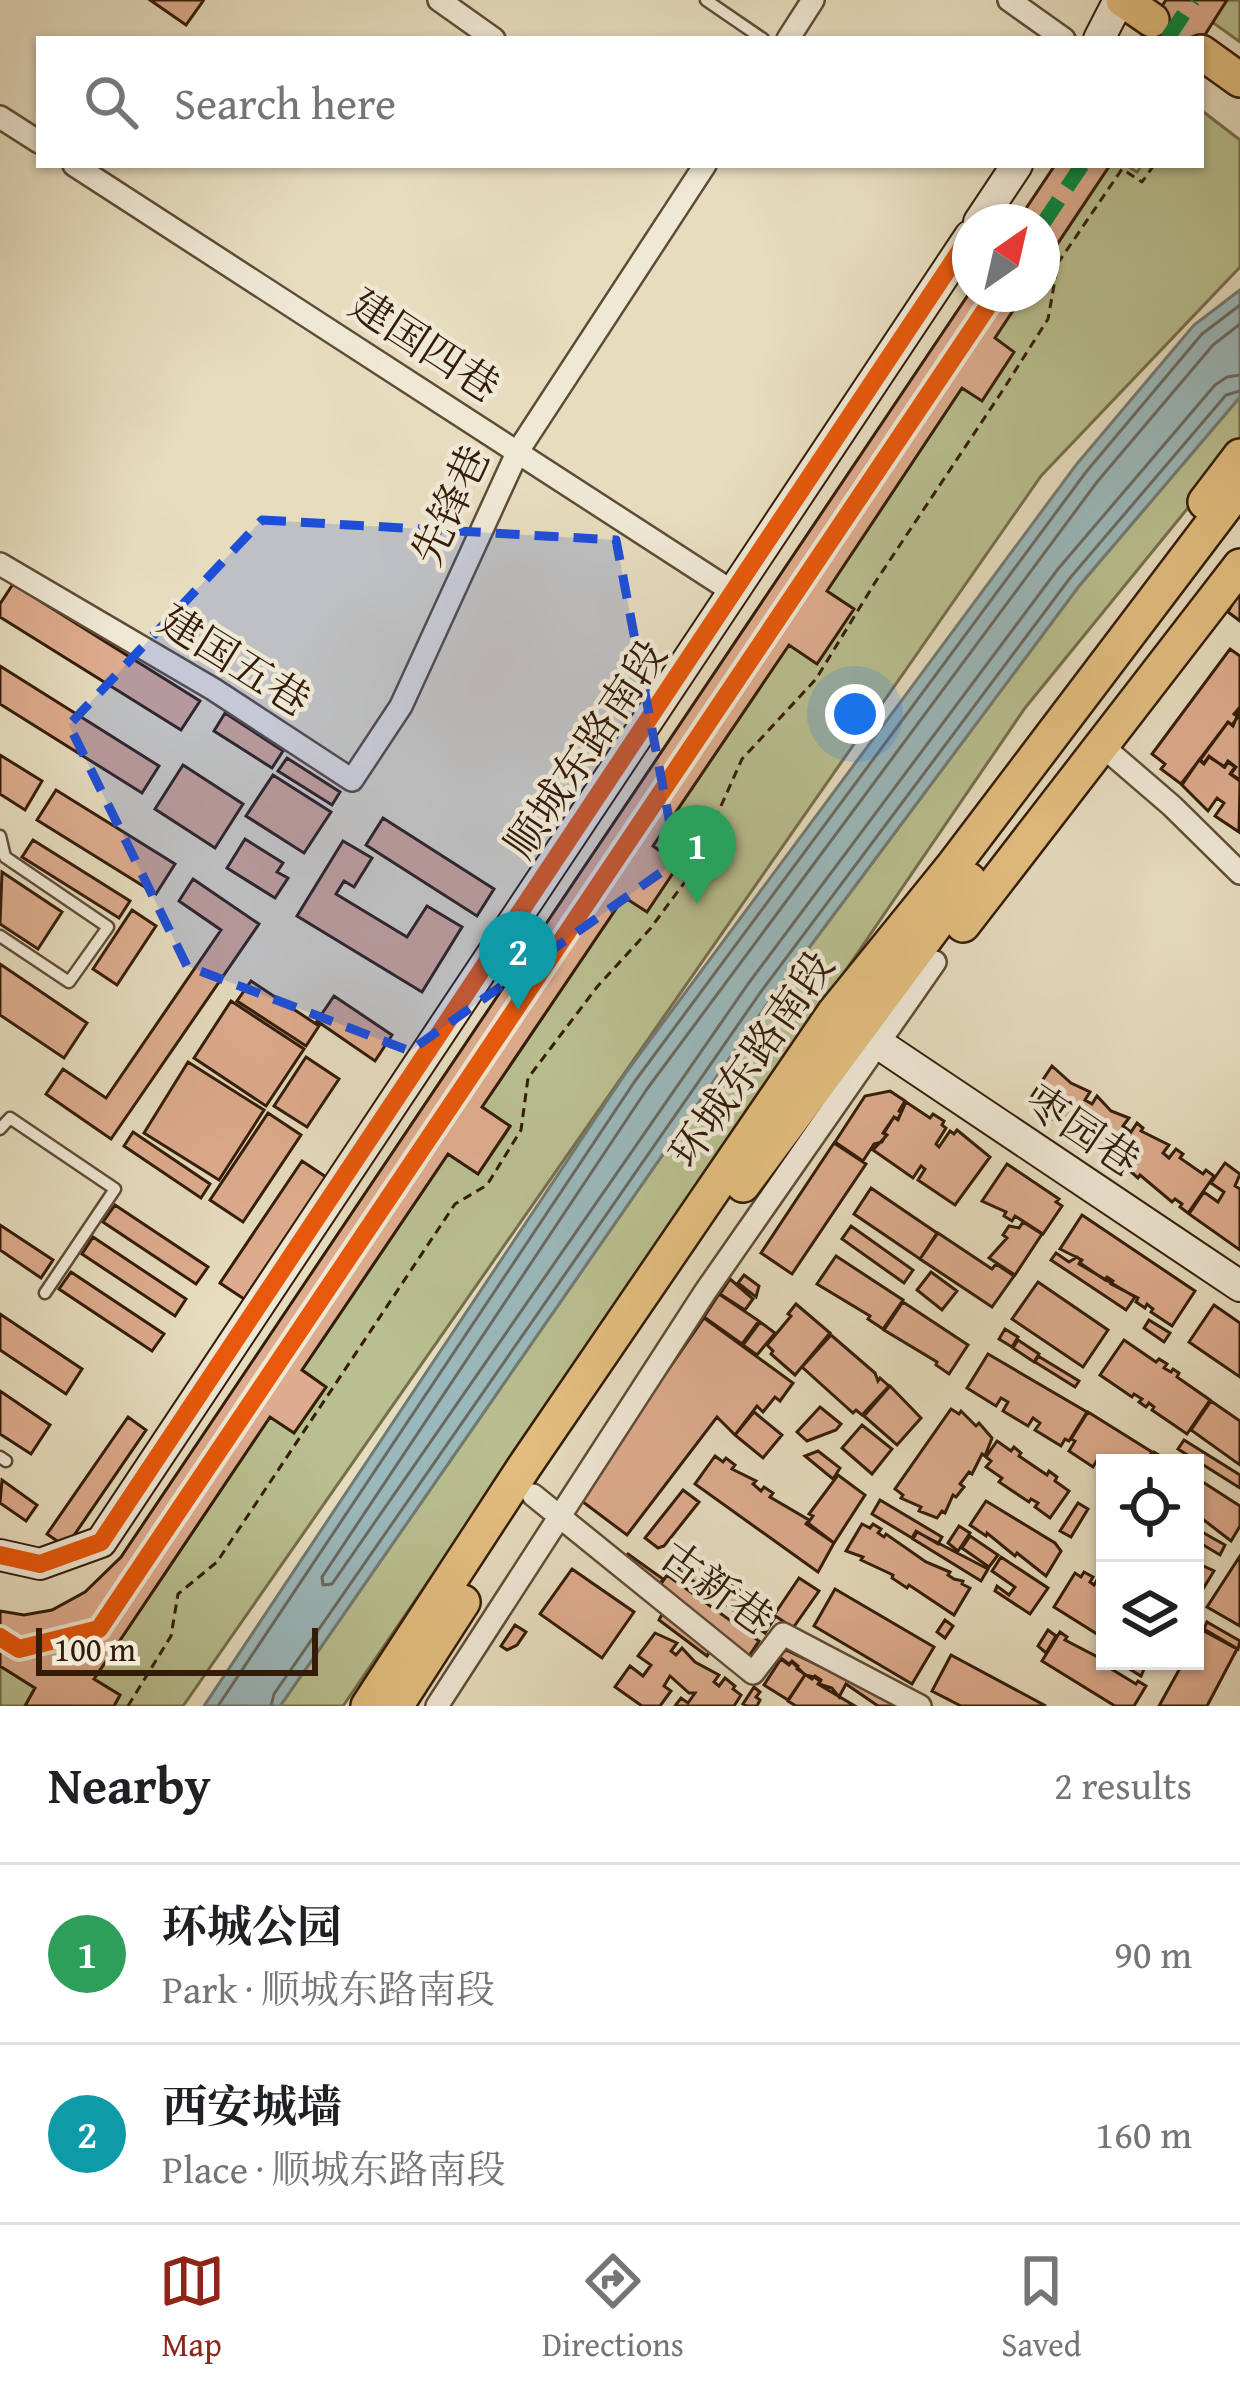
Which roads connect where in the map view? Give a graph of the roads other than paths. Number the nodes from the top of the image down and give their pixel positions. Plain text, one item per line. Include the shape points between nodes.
1 (439, 0) edge
2 (706, 0) edge
3 (813, 0) edge
4 (1009, 0) edge
5 (1121, 0) edge
6 (1152, 20) tunnel mouth
7 (490, 36) edge
8 (759, 36) edge
9 (790, 36) edge
10 (1060, 36) edge
11 (1101, 36) edge
12 (1204, 54) edge
13 (1240, 80) edge
14 (0, 117) edge
15 (36, 140) edge
16 (79, 168) edge
17 (1015, 168) edge
18 (701, 172) edge
19 (992, 204) edge
20 (952, 263) edge
21 (518, 451) junction
22 (1240, 456) edge
23 (1240, 487) edge
24 (1240, 515) edge
25 (1240, 566) edge
26 (1, 567) edge
27 (733, 592) junction
28 (400, 706) joint
29 (1100, 744) junction
30 (0, 836) edge
31 (1240, 873) edge
32 (0, 936) edge
33 (858, 1028) junction
34 (0, 1129) edge
35 (1240, 1286) edge
36 (45, 1293) dead end
37 (532, 1495) junction
38 (561, 1516) junction
39 (0, 1555) edge
40 (368, 1706) edge
41 (396, 1706) edge
42 (436, 1706) edge
43 (920, 1706) edge

1 - 7 street
2 - 8 lane
3 - 9 street
4 - 10 street
5 - 6 main road
5 - 11 street
12 - 13 main road
14 - 15 street
16 - 21 street, 建国四巷
17 - 19 street
18 - 21 street, 先锋巷
20 - 27 street, 顺城东路南段
21 - 27 street, 建国四巷
21 - 28 street, 先锋巷
22 - 33 main road via 1037,717
23 - 33 main road, 环城东路南段 via 953,866
24 - 33 main road, 环城东路南段
25 - 29 main road
26 - 28 street, 建国五巷 via 352,780
27 - 39 street, 顺城东路南段 via 101,1542 40,1564
29 - 31 street
29 - 33 main road via 935,962
30 - 32 lane via 5,857 108,927 69,982
33 - 35 street, 枣园巷
33 - 37 main road, 环城东路南段 via 674,1280
33 - 38 street via 705,1292
33 - 40 main road, 环城东路南段 via 524,1467
34 - 36 lane via 10,1118 115,1189
37 - 38 street, 古新巷
37 - 41 main road, 环城东路南段
38 - 42 street
38 - 43 street, 古新巷 via 753,1672 783,1634

